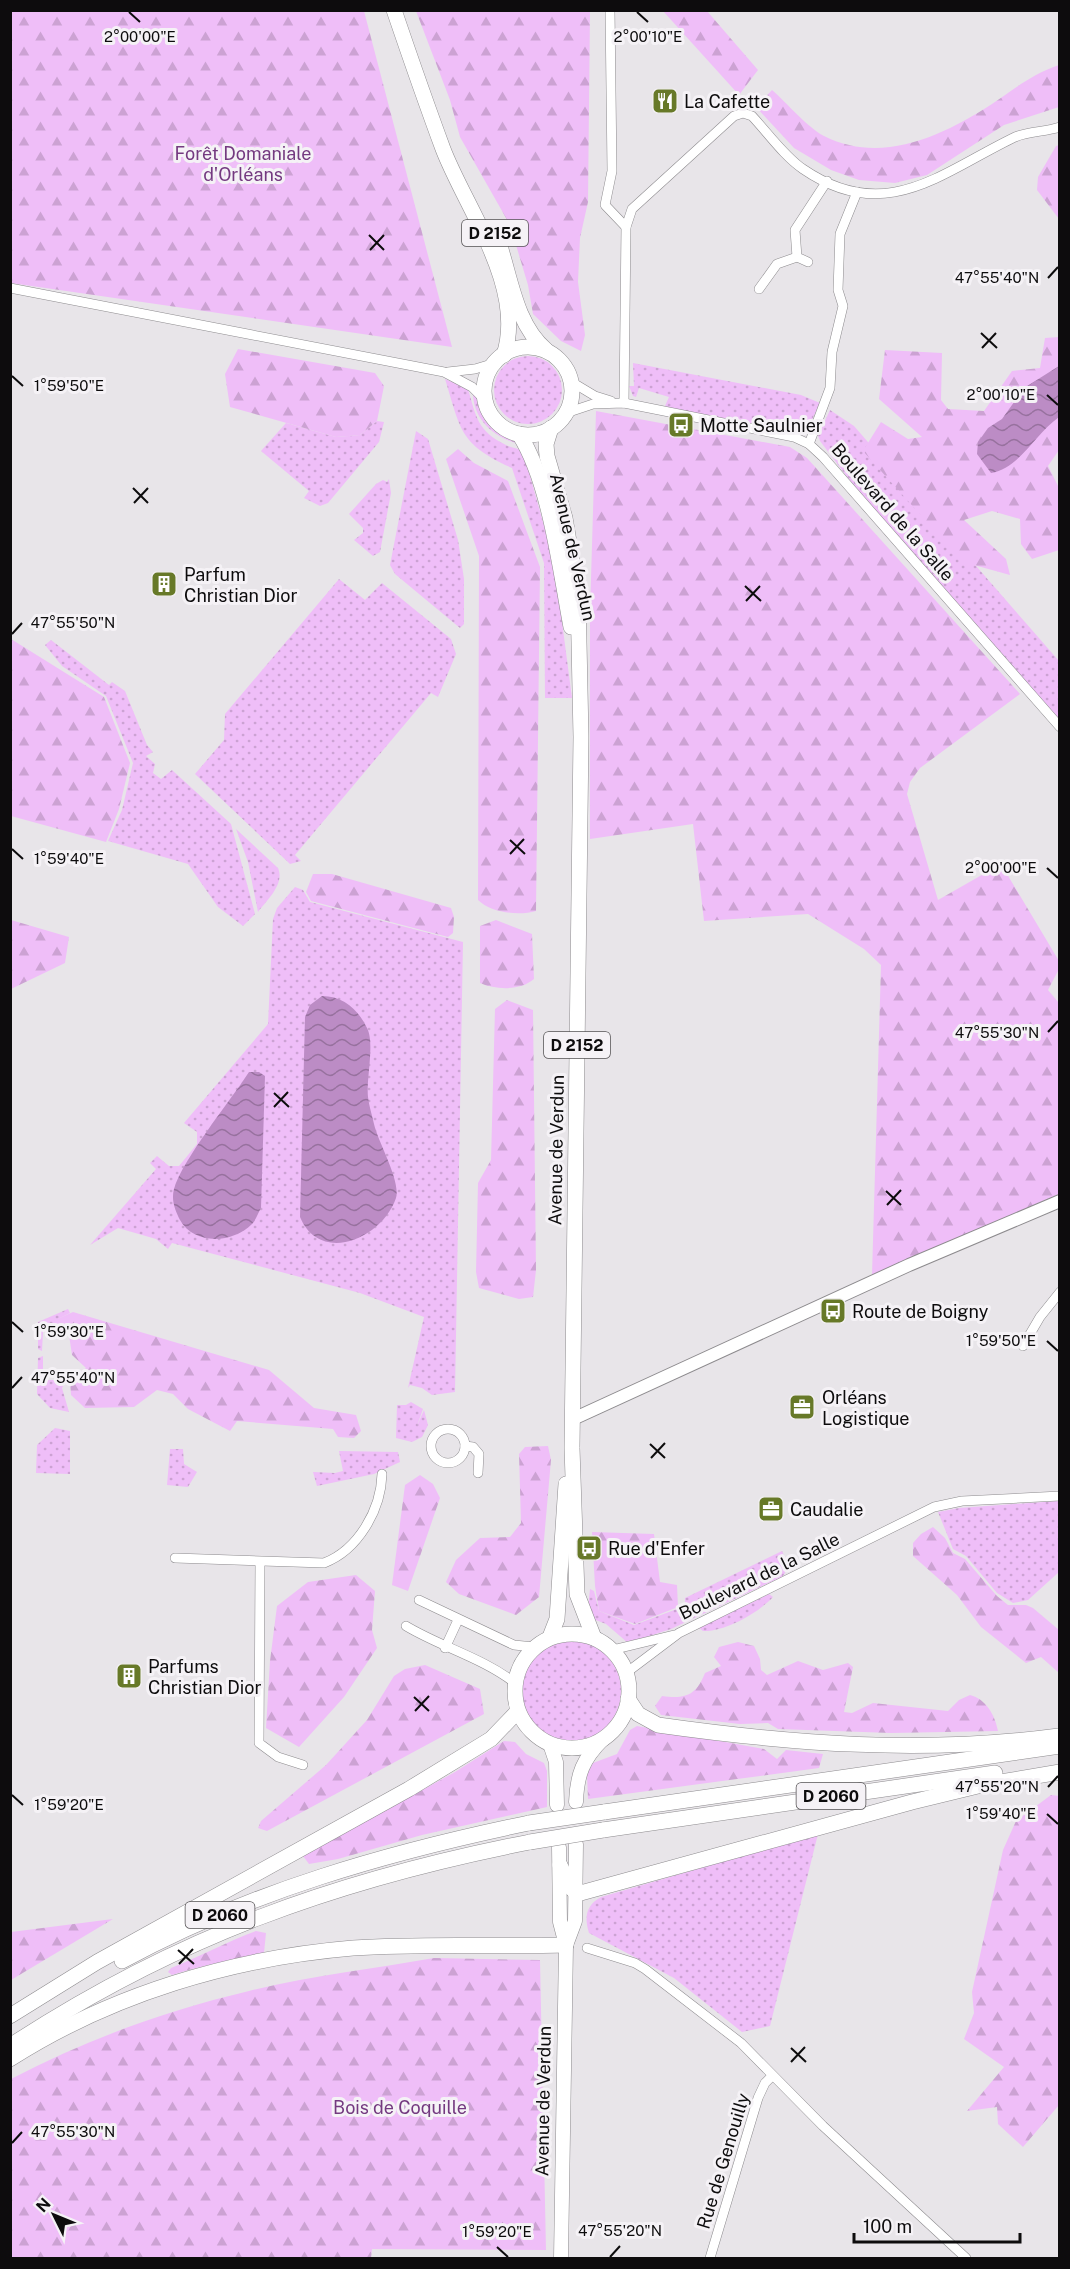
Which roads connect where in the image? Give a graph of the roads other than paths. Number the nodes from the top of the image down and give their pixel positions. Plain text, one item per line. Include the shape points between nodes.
1 (394, 10) edge
2 (610, 10) edge
3 (433, 118) junction
4 (1059, 128) edge
5 (827, 181) junction
6 (857, 192) junction
7 (626, 227) junction
8 (797, 257) junction
9 (808, 262) dead end
10 (10, 288) edge
11 (759, 290) dead end
12 (546, 350) junction
13 (500, 359) junction
14 (444, 372) junction
15 (570, 381) junction
16 (485, 400) junction
17 (613, 402) junction
18 (624, 403) junction
19 (566, 413) junction
20 (551, 428) junction
21 (519, 434) junction
22 (809, 444) junction
23 (579, 672) junction
24 (1059, 728) edge
25 (1059, 1200) edge
26 (1059, 1292) edge
27 (1023, 1346) dead end
28 (573, 1419) junction
29 (465, 1446) dead end
30 (572, 1448) junction
31 (478, 1473) dead end
32 (382, 1474) dead end
33 (1059, 1496) edge
34 (175, 1558) dead end
35 (260, 1562) junction
36 (419, 1600) dead end
37 (458, 1620) junction
38 (406, 1626) dead end
39 (679, 1634) junction
40 (550, 1637) junction
41 (594, 1638) junction
42 (534, 1647) junction
43 (445, 1648) junction
44 (612, 1650) junction
45 (626, 1673) junction
46 (515, 1683) junction
47 (628, 1699) junction
48 (518, 1712) junction
49 (1059, 1736) edge
50 (603, 1739) junction
51 (550, 1744) junction
52 (1059, 1746) edge
53 (1059, 1764) edge
54 (303, 1765) dead end
55 (1059, 1772) edge
56 (576, 1802) dead end
57 (557, 1805) dead end
58 (576, 1844) dead end
59 (559, 1847) dead end
60 (560, 1864) junction
61 (577, 1894) junction
62 (566, 1944) junction
63 (587, 1948) dead end
64 (10, 2016) edge
65 (10, 2026) edge
66 (10, 2046) edge
67 (10, 2059) edge
68 (772, 2076) junction
69 (561, 2259) edge
70 (710, 2259) edge
71 (966, 2259) edge

1 - 3 main road, D 2152
2 - 7 street via 612,171 605,205
3 - 12 main road, D 2152 via 496,234 523,324
3 - 13 main road, D 2152 via 444,150 489,243 502,285 509,337
4 - 6 street via 1016,137 926,184 891,193
5 - 6 street
5 - 7 street via 802,168 752,117 743,113 725,123 637,203
5 - 8 street via 795,230
6 - 22 street via 840,234 838,290 843,306 832,352 830,388
7 - 18 street
8 - 9 street
8 - 11 street via 777,264
10 - 14 street
12 - 13 main road via 514,349
12 - 15 main road via 557,357
13 - 14 street via 475,369
13 - 16 main road via 485,379
14 - 16 street via 472,387
15 - 17 street, Boulevard de la Salle
15 - 19 main road via 573,388
16 - 21 main road via 496,422
17 - 18 street, Boulevard de la Salle
17 - 19 street, Boulevard de la Salle
18 - 22 street, Boulevard de la Salle via 774,431
19 - 20 main road
20 - 21 main road via 530,435
20 - 23 main road, Avenue de Verdun / D 2152 via 546,444 565,518 578,595
21 - 23 main road, Avenue de Verdun / D 2152 via 532,458 544,498
22 - 24 street, Boulevard de la Salle
23 - 28 main road, Avenue de Verdun / D 2152
25 - 28 street
26 - 27 street
28 - 30 main road, Avenue de Verdun / D 2152
29 - 31 street via 479,1454
30 - 40 main road, Avenue de Verdun / D 2152 via 565,1491 557,1619
30 - 41 main road, Avenue de Verdun / D 2152 via 577,1594
32 - 35 street via 367,1526 340,1557 324,1563
33 - 39 street, Boulevard de la Salle via 962,1501 934,1508
34 - 35 street
35 - 54 street via 259,1743 278,1757
36 - 37 street
37 - 42 street via 514,1645
37 - 43 street
38 - 43 street
39 - 44 street, Boulevard de la Salle
39 - 45 street, Boulevard de la Salle
40 - 41 main road via 574,1634
40 - 42 main road
41 - 44 main road
42 - 46 main road via 521,1664
43 - 46 street via 500,1672
44 - 45 main road
45 - 47 main road
46 - 48 main road
47 - 49 main road via 638,1714 658,1725 799,1743 905,1747
47 - 50 main road via 615,1728
48 - 51 main road via 530,1730
48 - 64 main road via 491,1739 408,1789 98,1962
50 - 51 main road via 570,1748
50 - 56 main road via 580,1768
51 - 57 main road via 556,1762
52 - 65 main road, D 2060, bridge via 530,1823 446,1840 366,1862 231,1910 138,1952
53 - 66 main road, D 2060, bridge via 603,1830 410,1868 318,1894 165,1957 89,1997
55 - 61 main road via 912,1802
58 - 61 main road, Avenue de Verdun
59 - 60 main road, Avenue de Verdun
60 - 61 main road
60 - 62 main road, Avenue de Verdun via 560,1922
61 - 62 main road, Avenue de Verdun via 575,1921
62 - 67 main road via 355,1948 244,1964 124,2001 78,2020
62 - 69 main road, Avenue de Verdun
63 - 68 street via 635,1963 664,1981 741,2043
68 - 70 street, Rue de Genouilly via 758,2098
68 - 71 street

